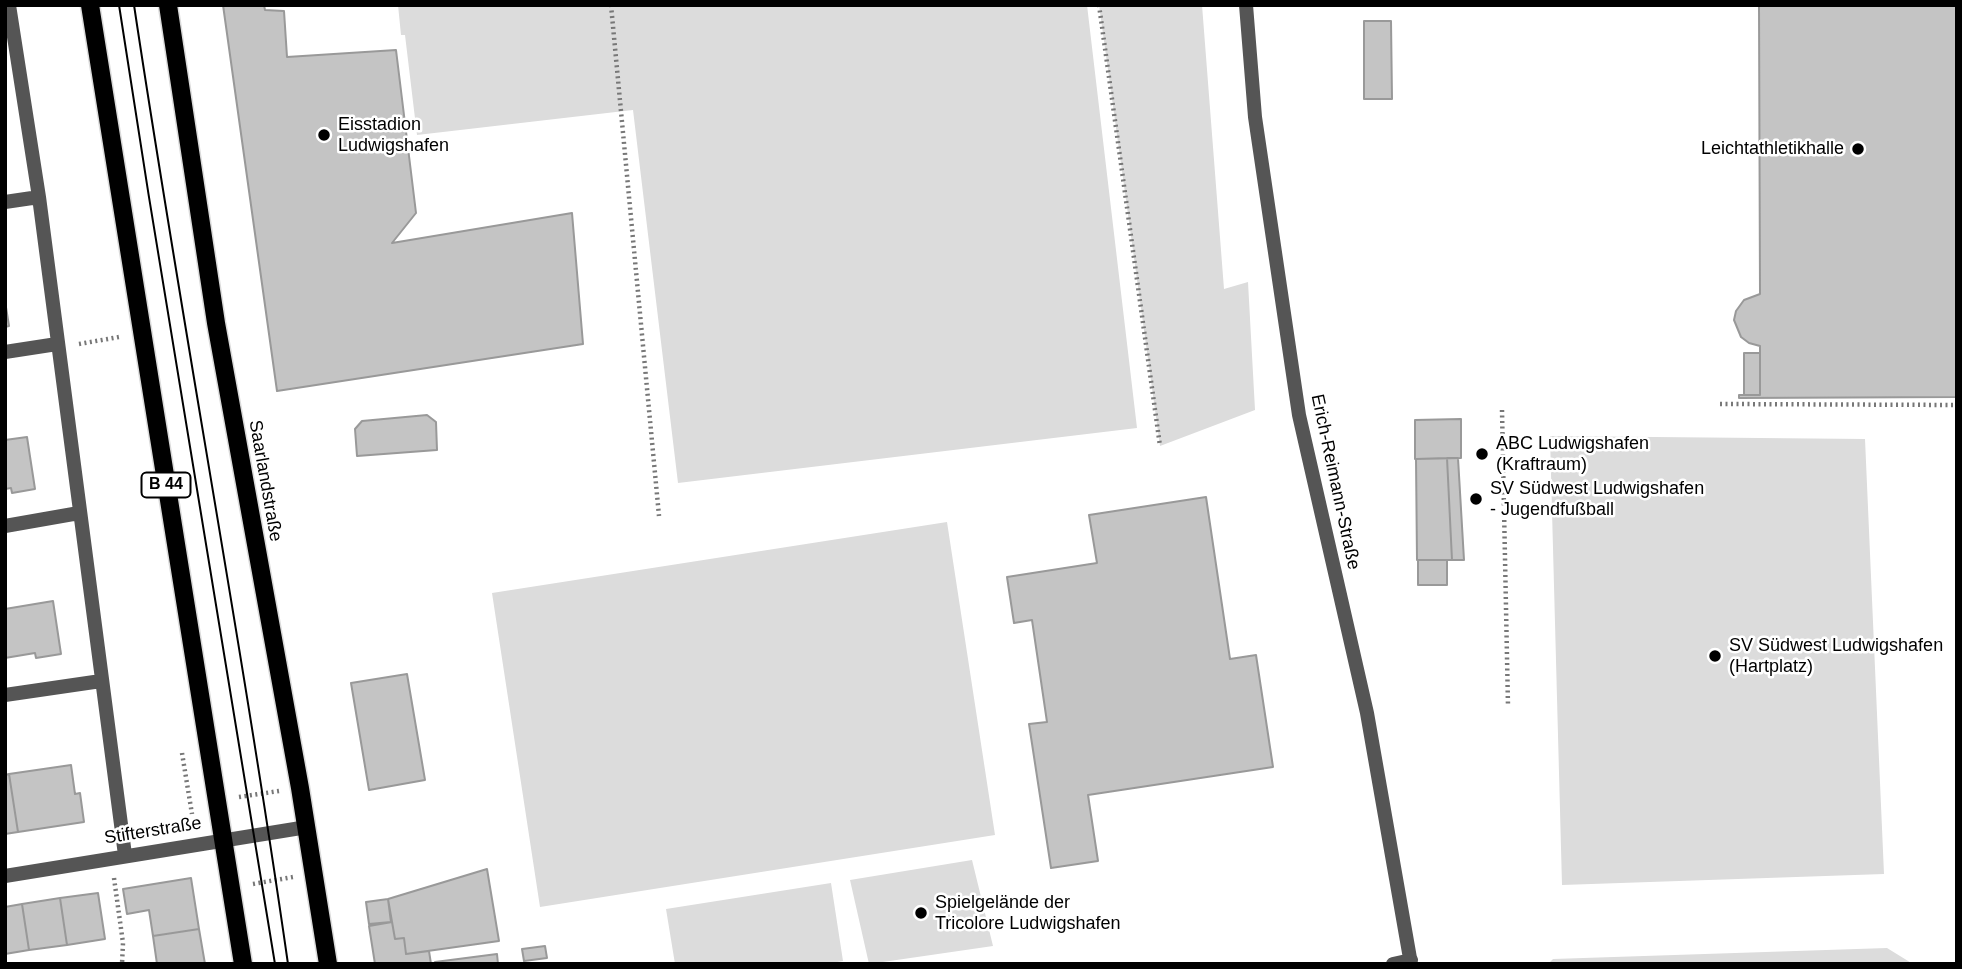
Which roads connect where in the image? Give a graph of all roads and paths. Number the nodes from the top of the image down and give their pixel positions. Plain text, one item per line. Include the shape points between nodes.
1 (9, 5) edge
2 (90, 5) edge
3 (168, 5) edge
4 (611, 5) edge
5 (1099, 5) edge
6 (1246, 5) edge
7 (39, 197) junction
8 (5, 202) edge
9 (119, 337) dead end
10 (57, 344) junction
11 (5, 352) edge
12 (1720, 404) dead end
13 (1957, 405) edge
14 (1502, 410) dead end
15 (1160, 446) dead end
16 (79, 513) junction
17 (659, 516) dead end
18 (5, 526) edge
19 (101, 681) junction
20 (5, 695) edge
21 (1508, 706) dead end
22 (300, 788) junction
23 (216, 801) junction
24 (190, 805) dead end
25 (307, 827) junction
26 (222, 840) junction
27 (118, 856) junction
28 (313, 874) junction
29 (5, 876) edge
30 (230, 888) junction
31 (1411, 962) edge
32 (122, 964) edge
33 (243, 964) edge
34 (328, 964) edge
35 (1393, 964) edge

1 - 7 street
2 - 23 main road, B 44
3 - 22 main road, Saarlandstraße via 215,323
4 - 17 path
5 - 15 path
6 - 31 street, Erich-Reimann-Straße via 1255,117 1299,415 1367,713
7 - 8 street
7 - 10 street
9 - 10 path
10 - 11 street
10 - 16 street
12 - 13 path
14 - 21 path
16 - 18 street
16 - 19 street
19 - 20 street
19 - 27 street
22 - 23 path
22 - 25 main road, Saarlandstraße
23 - 24 path
23 - 26 main road, B 44
25 - 26 street, Stifterstraße
25 - 28 main road, Saarlandstraße
26 - 27 street, Stifterstraße
26 - 30 main road, B 44
27 - 29 street, Stifterstraße
27 - 32 path
28 - 30 path
28 - 34 main road, Saarlandstraße
30 - 33 main road, B 44
31 - 35 street

